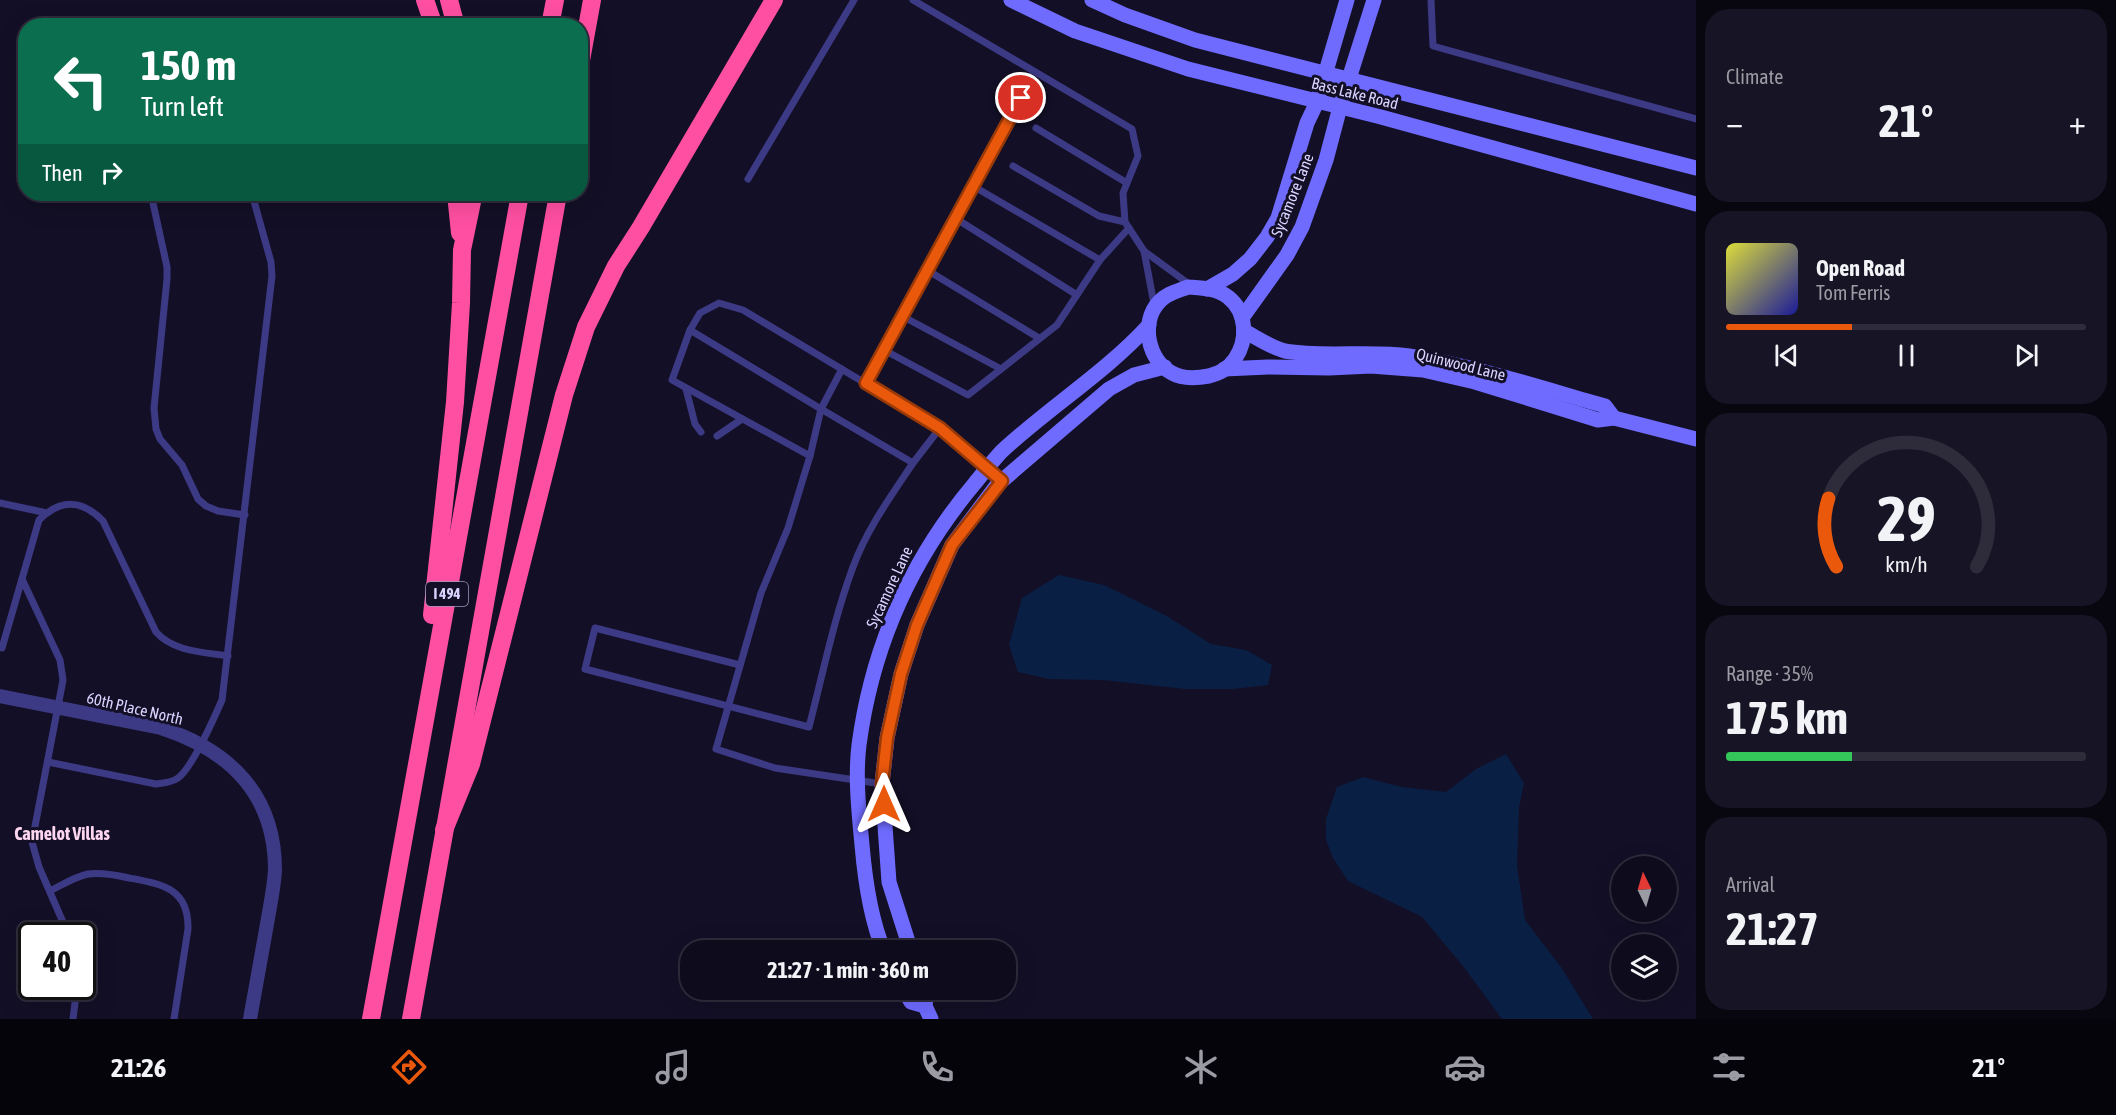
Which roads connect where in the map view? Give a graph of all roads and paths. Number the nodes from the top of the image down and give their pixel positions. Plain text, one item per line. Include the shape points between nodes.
1 (425, 0) edge
2 (449, 0) edge
3 (555, 0) edge
4 (592, 0) edge
5 (774, 0) edge
6 (854, 0) edge
7 (913, 0) edge
8 (1011, 0) edge
9 (1092, 0) edge
10 (1347, 0) edge
11 (1374, 0) edge
12 (1431, 0) edge
13 (431, 18) edge
14 (454, 18) edge
15 (552, 18) edge
16 (588, 22) edge
17 (1325, 74) junction
18 (1348, 80) junction
19 (1021, 98) dead end
20 (1317, 102) junction
21 (1340, 107) junction
22 (1696, 119) edge
23 (1036, 128) dead end
24 (1013, 166) dead end
25 (1696, 168) edge
26 (748, 179) dead end
27 (1127, 183) junction
28 (973, 186) junction
29 (153, 201) edge
30 (254, 201) edge
31 (457, 201) edge
32 (472, 201) edge
33 (519, 201) edge
34 (557, 201) edge
35 (1696, 204) edge
36 (956, 218) junction
37 (1127, 225) junction
38 (462, 250) junction
39 (1144, 251) junction
40 (1100, 260) junction
41 (927, 270) junction
42 (1200, 288) junction
43 (1077, 295) junction
44 (1155, 309) junction
45 (902, 316) junction
46 (1243, 325) junction
47 (1149, 326) junction
48 (690, 330) junction
49 (1039, 338) junction
50 (884, 350) junction
51 (1430, 366) junction
52 (1165, 367) junction
53 (842, 369) junction
54 (1001, 369) junction
55 (1224, 369) junction
56 (866, 383) junction
57 (686, 389) junction
58 (821, 409) junction
59 (742, 419) junction
60 (940, 428) junction
61 (701, 432) dead end
62 (717, 436) dead end
63 (1696, 439) edge
64 (810, 456) junction
65 (913, 463) junction
66 (988, 468) junction
67 (1002, 481) junction
68 (0, 503) edge
69 (47, 513) junction
70 (244, 515) junction
71 (22, 579) junction
72 (2, 648) dead end
73 (228, 656) junction
74 (740, 665) junction
75 (0, 696) edge
76 (729, 705) junction
77 (57, 707) junction
78 (200, 743) junction
79 (48, 762) junction
80 (857, 781) junction
81 (882, 784) junction
82 (407, 811) junction
83 (444, 830) junction
84 (50, 891) junction
85 (63, 922) edge
86 (879, 940) edge
87 (907, 940) edge
88 (75, 1000) edge
89 (910, 1000) edge
90 (928, 1013) edge
91 (73, 1019) edge
92 (174, 1019) edge
93 (250, 1019) edge
94 (371, 1019) edge
95 (411, 1019) edge

1 - 13 highway
2 - 14 highway
3 - 15 highway
4 - 16 highway
5 - 83 highway via 616,266 586,327 564,395 471,764
6 - 26 lane
7 - 27 lane via 1132,129 1138,156
8 - 20 street, Bass Lake Road via 1075,32 1107,43 1188,69
9 - 17 street, Bass Lake Road via 1195,40
10 - 17 street, Sycamore Lane
11 - 18 street, Sycamore Lane
12 - 22 lane via 1433,46
17 - 18 street, Bass Lake Road
17 - 20 street, Sycamore Lane
18 - 21 street, Sycamore Lane
18 - 25 street, Bass Lake Road
19 - 28 lane
20 - 21 street, Bass Lake Road
20 - 42 street, Sycamore Lane via 1278,218 1267,237 1233,274
21 - 35 street, Bass Lake Road
21 - 46 street, Sycamore Lane via 1302,227
23 - 27 lane
24 - 37 lane via 1099,216
27 - 37 lane via 1123,193
28 - 36 lane
28 - 40 lane
29 - 70 lane via 167,267 154,408 156,429 182,465 198,499 218,511
30 - 70 lane via 272,276
31 - 38 highway
32 - 38 highway
33 - 82 highway, I 494
34 - 83 highway, I 494
36 - 41 lane
36 - 43 lane
37 - 39 lane
37 - 40 lane
38 - 82 highway via 455,402
39 - 42 lane
39 - 44 lane
40 - 43 lane
41 - 45 lane
41 - 49 lane
42 - 44 street via 1188,287 1171,293
42 - 46 street via 1227,297 1238,308
43 - 49 lane via 1057,325
44 - 47 street
45 - 50 lane
45 - 54 lane
46 - 51 street, Quinwood Lane via 1282,351 1408,356
46 - 55 street via 1240,352
47 - 52 street via 1151,349
47 - 66 street, Sycamore Lane via 1129,348 1000,453
48 - 53 lane via 700,313 719,303 743,310
48 - 57 lane via 672,380
48 - 58 lane
49 - 54 lane
50 - 54 lane via 968,395
50 - 56 lane
51 - 55 street, Quinwood Lane
51 - 63 street, Quinwood Lane via 1598,420 1614,418
52 - 55 street via 1186,377 1204,377
52 - 67 street via 1134,375 1109,389
53 - 56 lane
53 - 58 lane
56 - 60 lane
57 - 59 lane
57 - 61 lane via 695,424
58 - 64 lane
58 - 65 lane
59 - 62 lane
59 - 64 lane
60 - 65 lane
60 - 66 lane
64 - 74 lane
65 - 76 lane via 879,514 854,565 809,727
66 - 67 lane
66 - 80 street, Sycamore Lane via 920,559 893,615 874,669 859,746
67 - 81 street via 952,545 917,625 898,685
68 - 69 lane
69 - 71 lane via 39,520
69 - 73 lane via 68,504 96,513 156,632 173,646
70 - 73 lane
71 - 72 lane
71 - 77 lane via 60,660 63,680
73 - 78 lane via 222,700
74 - 76 lane
74 - 76 lane via 595,628 585,669
75 - 77 street, 60th Place North
76 - 80 lane via 716,749 775,768
77 - 78 street, 60th Place North via 161,728
77 - 79 lane
78 - 79 lane via 186,769 167,783
78 - 93 street, 60th Place North via 245,781 266,815 272,842 275,869
79 - 84 lane via 32,842
80 - 81 lane
80 - 86 street, Sycamore Lane via 864,875
81 - 87 street via 889,882
82 - 94 highway, I 494
83 - 95 highway, I 494
84 - 85 lane
84 - 92 lane via 78,877 106,873 155,883 178,895 188,916 188,928
88 - 91 lane
89 - 90 street

